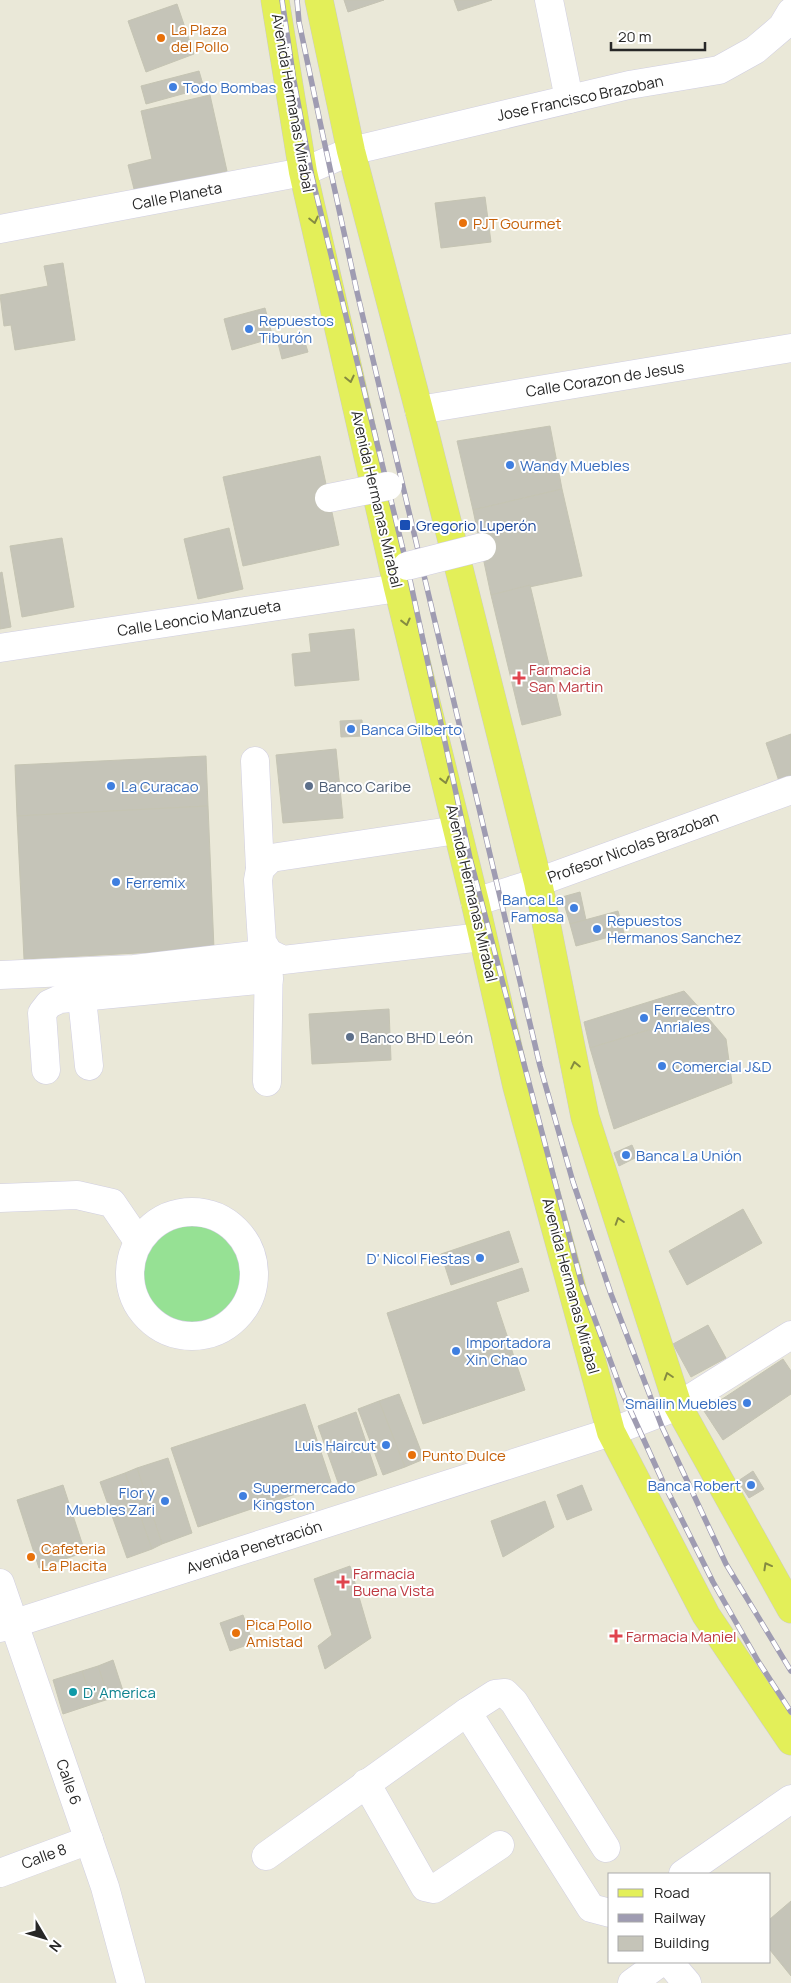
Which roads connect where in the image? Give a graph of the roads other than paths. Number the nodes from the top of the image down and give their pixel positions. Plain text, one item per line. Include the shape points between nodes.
1 (275, 0) edge
2 (319, 0) edge
3 (549, 0) edge
4 (791, 12) edge
5 (569, 99) junction
6 (350, 151) junction
7 (303, 172) junction
8 (0, 229) edge
9 (791, 348) edge
10 (419, 410) junction
11 (388, 486) dead end
12 (329, 498) dead end
13 (482, 547) dead end
14 (402, 577) junction
15 (0, 648) edge
16 (255, 761) dead end
17 (791, 790) edge
18 (457, 830) junction
19 (260, 869) junction
20 (538, 882) junction
21 (475, 902) junction
22 (482, 937) junction
23 (269, 953) junction
24 (0, 975) edge
25 (269, 979) junction
26 (82, 998) junction
27 (89, 1066) dead end
28 (46, 1070) dead end
29 (267, 1082) dead end
30 (0, 1198) edge
31 (138, 1241) junction
32 (791, 1334) edge
33 (678, 1406) junction
34 (612, 1432) junction
35 (0, 1583) edge
36 (791, 1608) edge
37 (7, 1626) edge
38 (467, 1712) junction
39 (791, 1741) edge
40 (366, 1783) junction
41 (791, 1799) edge
42 (89, 1840) junction
43 (500, 1846) dead end
44 (606, 1848) dead end
45 (266, 1856) dead end
46 (0, 1873) edge
47 (684, 1873) edge
48 (608, 1912) edge
49 (660, 1963) edge
50 (670, 1963) edge
51 (132, 1983) edge
52 (632, 1983) edge
53 (687, 1983) edge

1 - 7 main road, Avenida Hermanas Mirabal
2 - 6 main road
3 - 5 street
4 - 5 street, Jose Francisco Brazoban via 782,27 755,50 719,70
5 - 6 street, Jose Francisco Brazoban
6 - 7 street, Calle Planeta
6 - 10 main road
7 - 8 street, Calle Planeta
7 -> 14 main road, Avenida Hermanas Mirabal
9 - 10 street, Calle Corazon de Jesus
10 - 20 main road
11 - 12 street, bridge
13 - 14 street, Calle Leoncio Manzueta, bridge
14 - 15 street, Calle Leoncio Manzueta
14 -> 18 main road, Avenida Hermanas Mirabal
16 - 19 street
17 - 20 street, Profesor Nicolas Brazoban
18 - 19 street via 271,858
18 - 21 main road, Avenida Hermanas Mirabal
19 - 23 street via 262,942
20 - 21 street, Profesor Nicolas Brazoban
33 -> 20 main road via 585,1117
21 - 22 main road, Avenida Hermanas Mirabal
22 - 23 street via 283,960
22 - 34 main road, Avenida Hermanas Mirabal via 517,1087
23 - 24 street via 134,968
23 - 25 street
25 - 26 street
25 - 29 street
26 - 27 street
26 - 28 street via 60,999 49,1004 42,1013
30 - 31 street via 77,1195 112,1203
31 - 31 street via 130,1261 130,1282 136,1302 148,1320 166,1331 186,1336 200,1335 226,1326 242,1312 251,1294 255,1274 252,1253 242,1235 228,1221 209,1213 189,1210 169,1215
32 - 33 street, Avenida Penetración
33 - 34 street, Avenida Penetración
36 -> 33 main road
34 - 37 street, Avenida Penetración
34 - 39 main road, Avenida Hermanas Mirabal via 706,1615
35 - 37 street, Calle 6
37 - 42 street, Calle 6
38 - 40 street
38 - 44 street via 495,1694 505,1693 514,1702
38 - 48 street via 591,1908
40 - 43 street via 425,1887 434,1889
40 - 45 street
41 - 47 street
42 - 46 street, Calle 8
42 - 51 street, Calle 6
49 - 52 street
50 - 53 street

